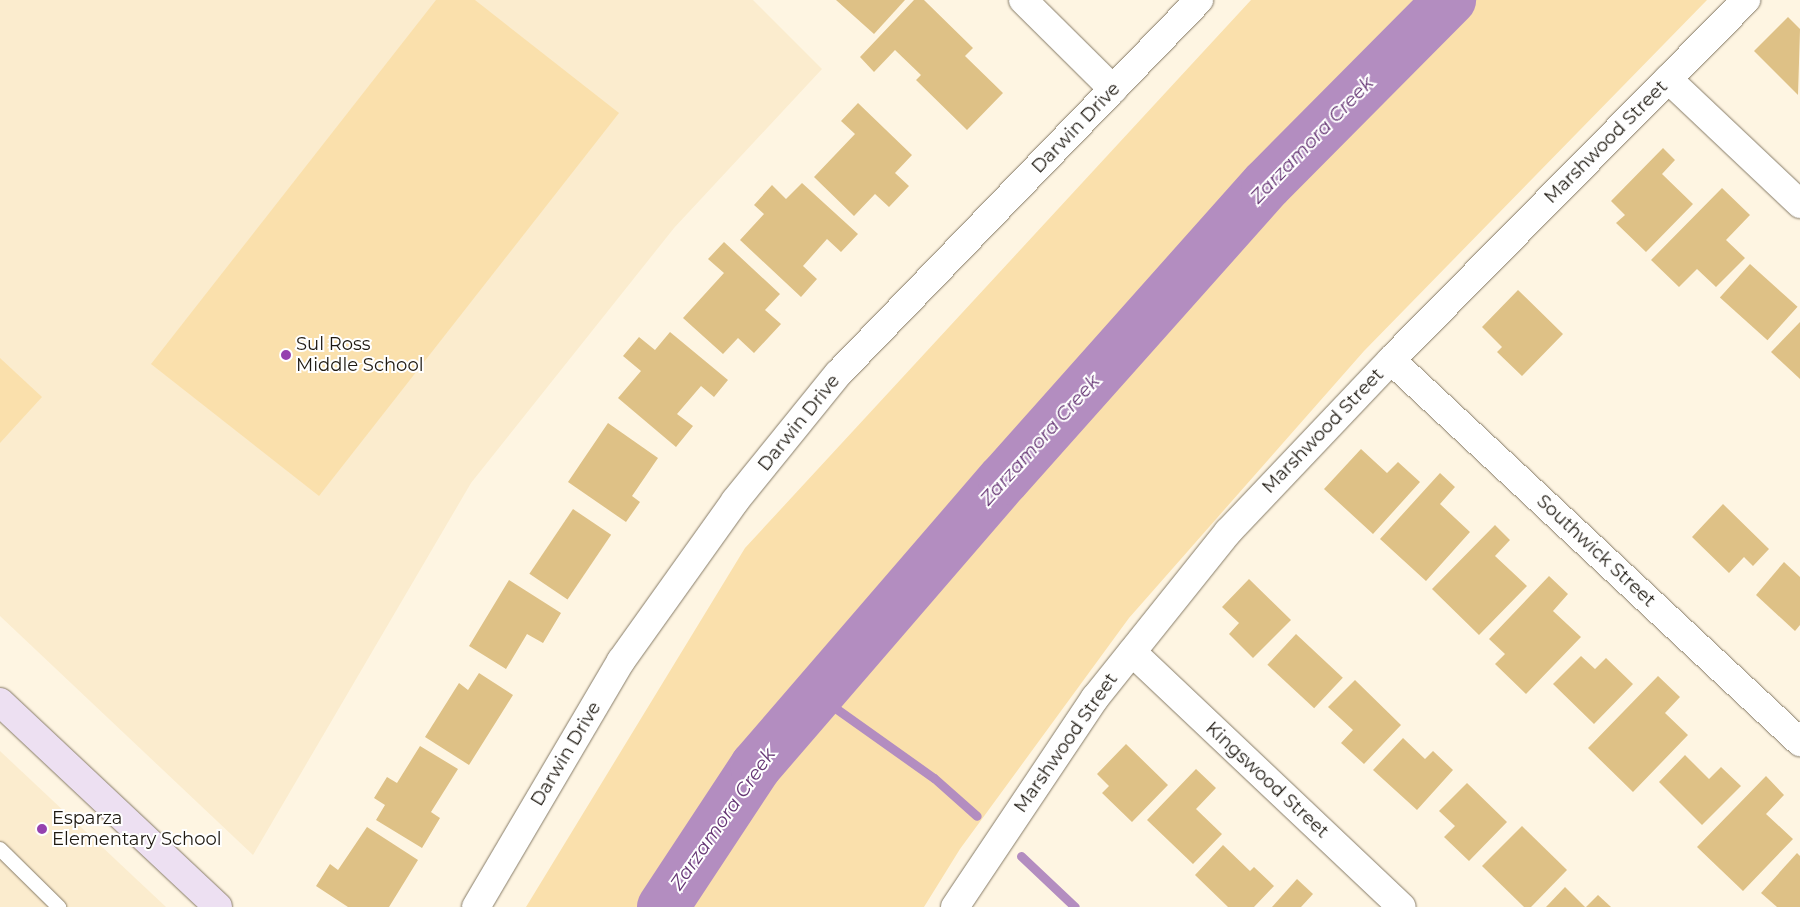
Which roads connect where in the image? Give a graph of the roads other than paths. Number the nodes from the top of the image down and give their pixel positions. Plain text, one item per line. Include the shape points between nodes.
1 (1023, 0) edge
2 (1199, 0) edge
3 (1746, 0) edge
4 (1668, 79) junction
5 (1113, 89) junction
6 (1800, 204) edge
7 (1391, 360) junction
8 (1132, 652) junction
9 (0, 702) edge
10 (1800, 742) edge
11 (0, 850) edge
12 (59, 907) edge
13 (218, 907) edge
14 (476, 907) edge
15 (955, 907) edge
16 (1402, 907) edge

1 - 5 street
2 - 5 street, Darwin Drive
3 - 4 street, Marshwood Street
4 - 6 street
4 - 7 street, Marshwood Street
5 - 14 street, Darwin Drive via 838,374 735,502 621,661
7 - 8 street, Marshwood Street via 1228,532
7 - 10 street, Southwick Street
8 - 15 street, Marshwood Street via 1094,698
8 - 16 street, Kingswood Street
9 - 13 street
11 - 12 lane

